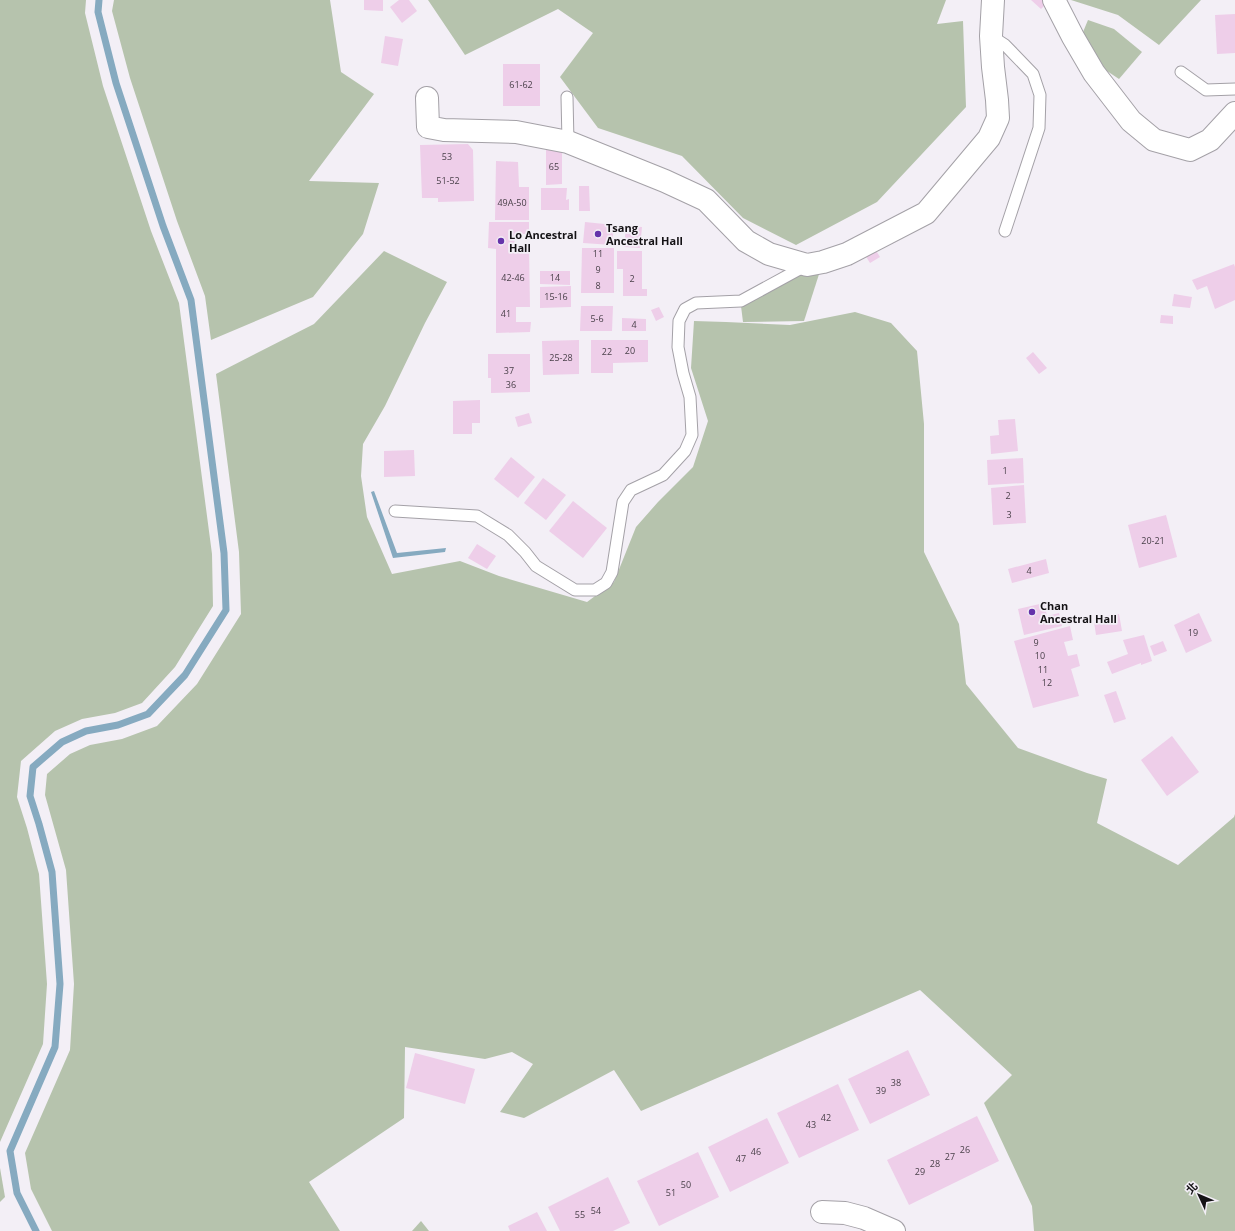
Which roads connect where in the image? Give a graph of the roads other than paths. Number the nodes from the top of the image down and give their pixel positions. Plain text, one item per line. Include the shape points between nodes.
1 (993, 0) edge
2 (1054, 0) edge
3 (991, 36) junction
4 (1182, 72) dead end
5 (1235, 89) edge
6 (567, 97) dead end
7 (427, 98) dead end
8 (1235, 113) edge
9 (568, 142) junction
10 (1190, 150) junction
11 (1213, 158) dead end
12 (1005, 231) dead end
13 (807, 265) junction
14 (395, 511) dead end
15 (822, 1212) dead end
16 (894, 1231) edge

1 - 3 street
2 - 10 street via 1094,73 1131,121 1154,140
3 - 12 lane via 1005,45 1033,74 1040,95 1039,128
3 - 13 street via 998,118 989,138 926,213 847,254
4 - 5 lane via 1206,90
6 - 9 lane
7 - 9 street via 428,127 444,130 516,132
8 - 10 street via 1210,140
9 - 13 street via 706,200 746,241 769,254
10 - 11 street
13 - 14 lane via 741,301 696,303 685,309 679,321 678,347 690,397 692,435 685,451 663,475 631,490 623,502 612,572 606,582 596,590 575,590 542,570 508,535 477,516
15 - 16 street via 845,1213 864,1218

